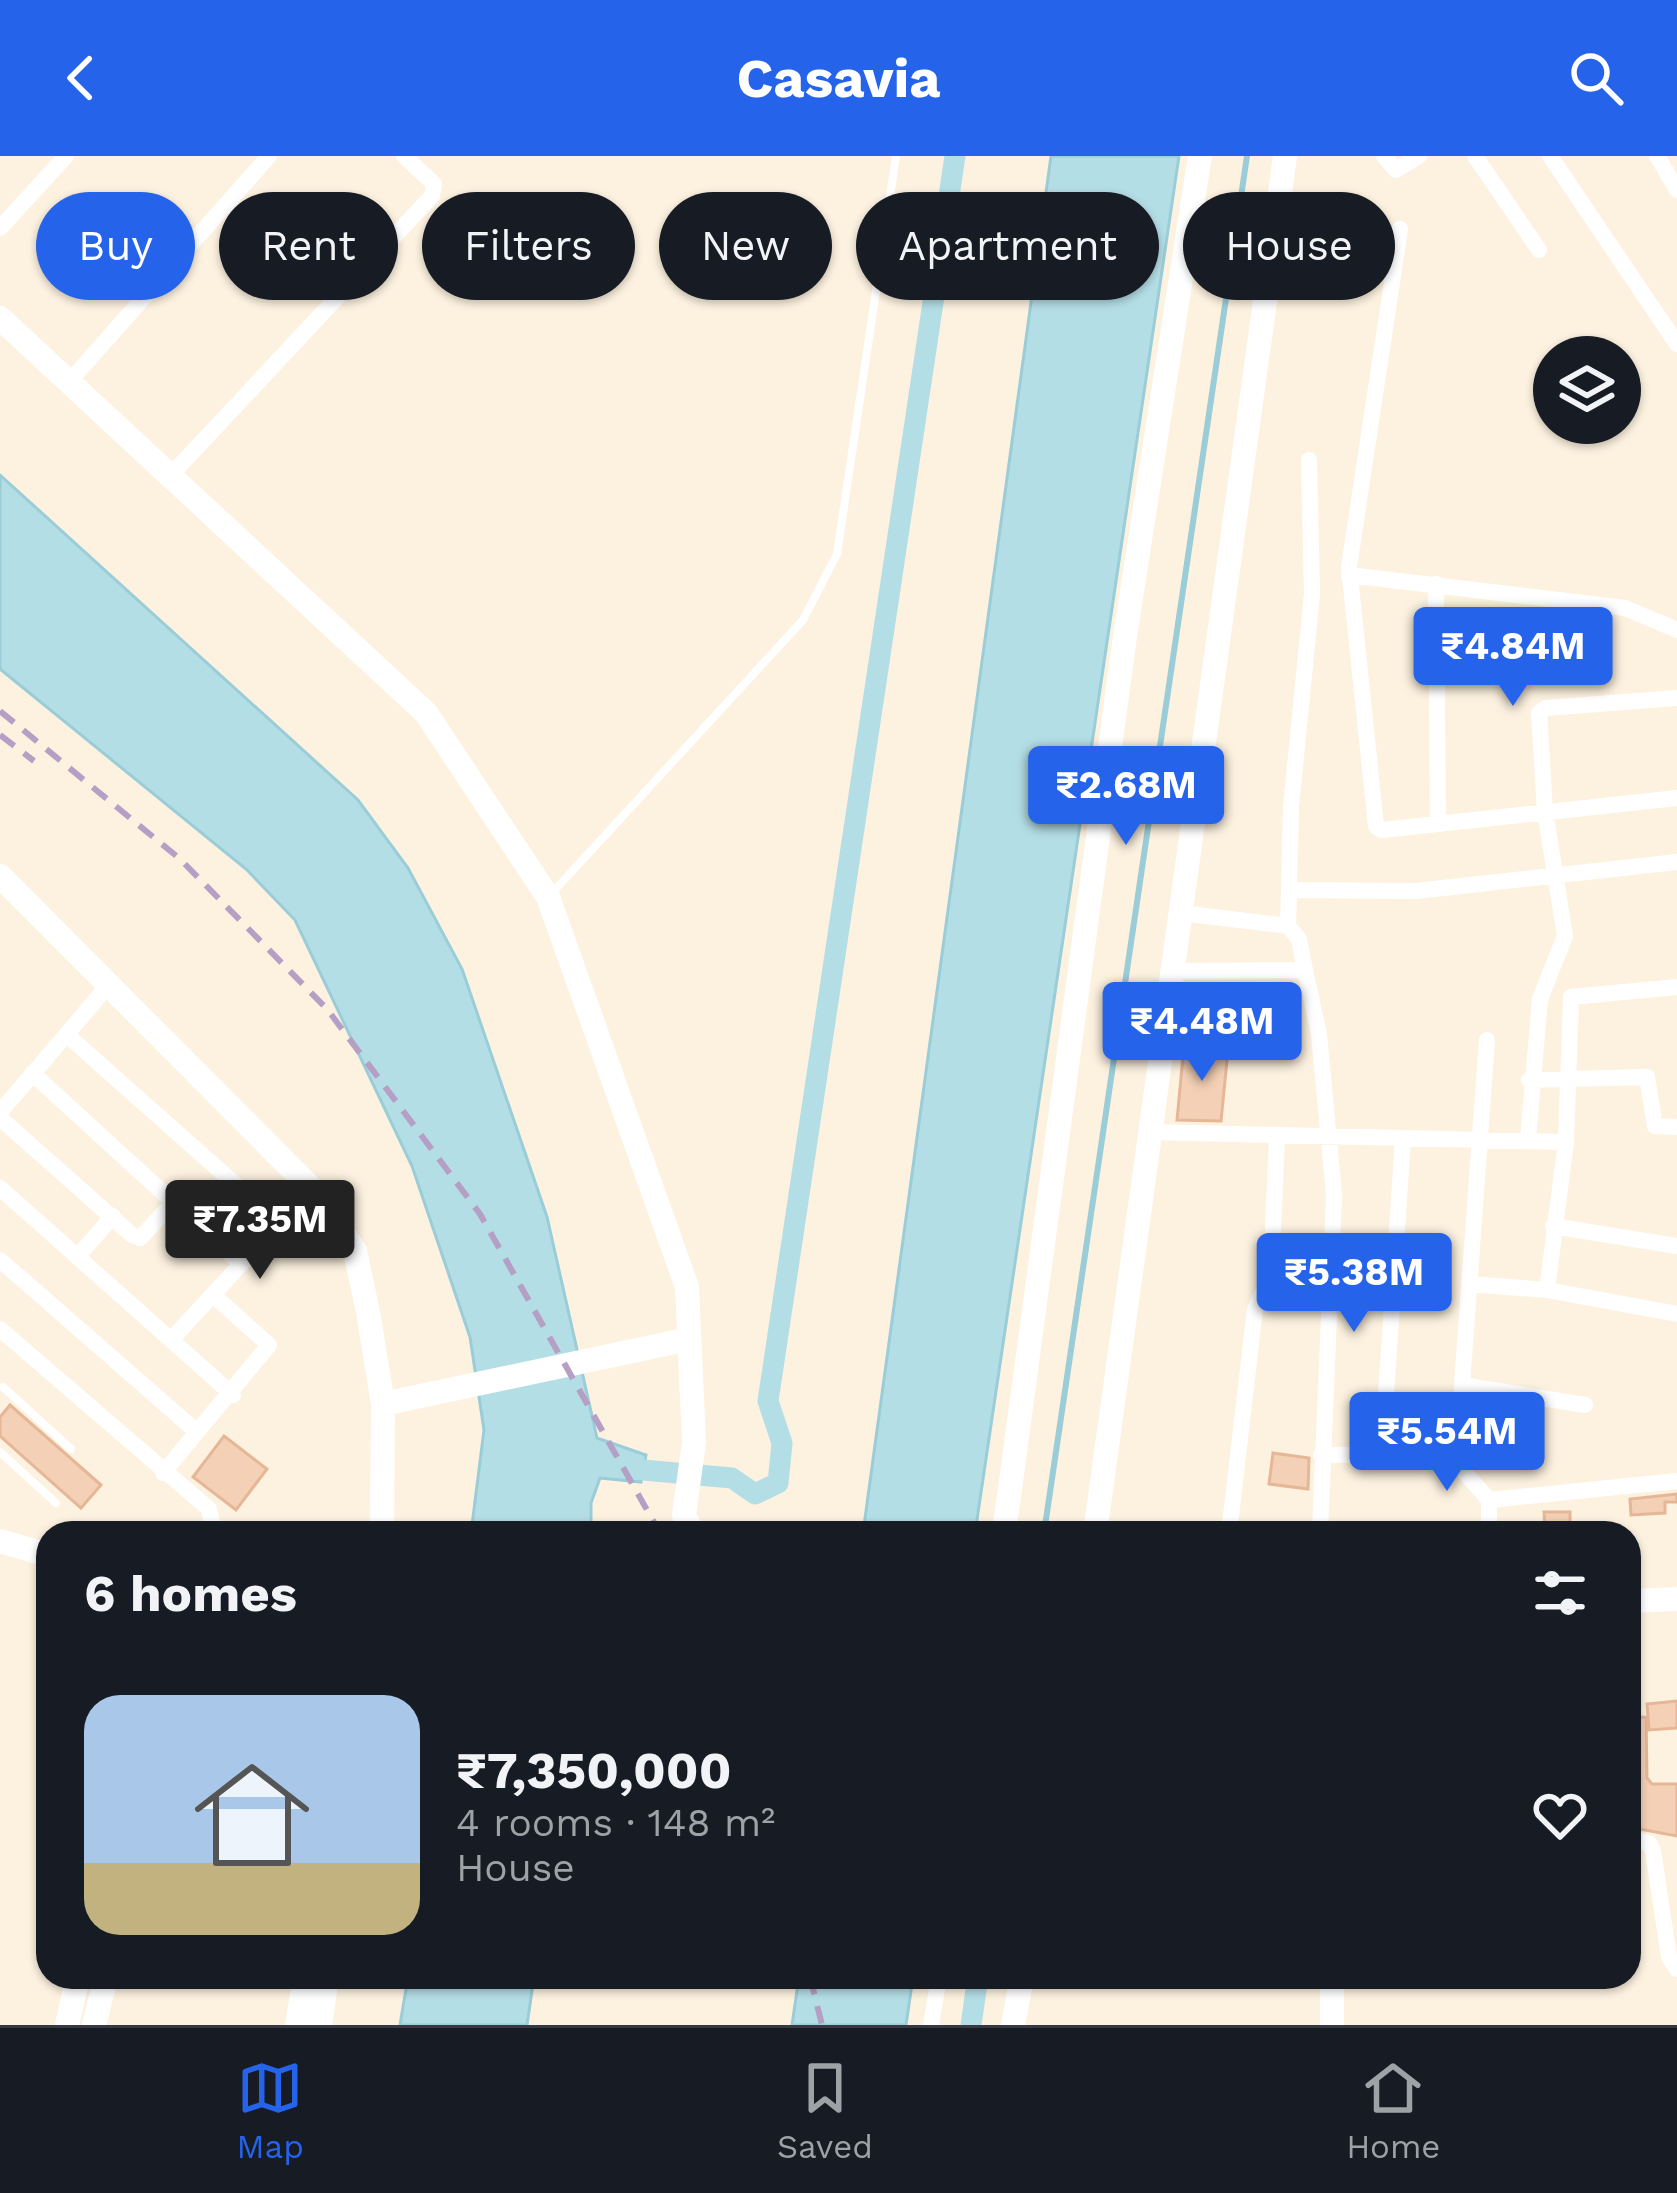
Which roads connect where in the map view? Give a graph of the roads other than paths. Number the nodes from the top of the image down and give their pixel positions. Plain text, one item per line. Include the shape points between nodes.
1 (66, 156) edge
2 (269, 156) edge
3 (404, 156) edge
4 (896, 156) edge
5 (1199, 156) edge
6 (1285, 156) edge
7 (1384, 156) edge
8 (1419, 156) edge
9 (1475, 156) edge
10 (1550, 156) edge
11 (1658, 156) edge
12 (1677, 190) edge
13 (0, 228) edge
14 (1400, 229) dead end
15 (1539, 250) dead end
16 (0, 318) edge
17 (1677, 344) edge
18 (69, 382) junction
19 (1309, 460) dead end
20 (170, 476) junction
21 (1349, 575) junction
22 (1436, 584) junction
23 (1677, 630) edge
24 (1677, 698) edge
25 (1677, 798) edge
26 (1545, 811) junction
27 (1438, 824) junction
28 (1677, 862) edge
29 (0, 876) edge
30 (1559, 878) junction
31 (1289, 890) junction
32 (548, 897) junction
33 (1181, 913) junction
34 (1288, 926) junction
35 (1305, 970) junction
36 (1174, 971) junction
37 (106, 987) junction
38 (1677, 987) edge
39 (67, 1035) junction
40 (1486, 1040) dead end
41 (32, 1073) junction
42 (1529, 1080) junction
43 (1570, 1081) junction
44 (0, 1115) edge
45 (1677, 1127) edge
46 (1151, 1132) junction
47 (1277, 1137) junction
48 (1480, 1138) junction
49 (1330, 1139) junction
50 (1402, 1139) junction
51 (1528, 1140) junction
52 (1566, 1142) junction
53 (0, 1188) edge
54 (311, 1188) junction
55 (174, 1202) junction
56 (113, 1216) junction
57 (279, 1223) junction
58 (1553, 1226) junction
59 (1677, 1246) edge
60 (78, 1256) junction
61 (0, 1260) edge
62 (241, 1264) junction
63 (1469, 1284) junction
64 (1546, 1290) junction
65 (213, 1295) junction
66 (1677, 1314) edge
67 (0, 1330) edge
68 (171, 1340) junction
69 (689, 1340) junction
70 (1462, 1385) junction
71 (1, 1387) edge
72 (233, 1394) junction
73 (383, 1404) junction
74 (1585, 1405) dead end
75 (197, 1432) junction
76 (71, 1449) dead end
77 (0, 1452) edge
78 (1382, 1454) junction
79 (1457, 1454) junction
80 (1321, 1455) junction
81 (164, 1473) junction
82 (1677, 1481) edge
83 (1489, 1500) junction
84 (56, 1503) dead end
85 (212, 1521) edge
86 (382, 1521) edge
87 (683, 1521) edge
88 (1006, 1521) edge
89 (1097, 1521) edge
90 (1229, 1521) edge
91 (1320, 1521) edge
92 (1490, 1521) edge
93 (0, 1541) edge
94 (36, 1552) edge
95 (1677, 1599) edge
96 (1641, 1600) edge
97 (1641, 1841) edge
98 (1677, 1969) edge
99 (75, 1989) edge
100 (103, 1989) edge
101 (303, 1989) edge
102 (325, 1989) edge
103 (937, 1989) edge
104 (1020, 1989) edge
105 (1332, 1989) edge
106 (67, 2025) edge
107 (94, 2025) edge
108 (297, 2025) edge
109 (320, 2025) edge
110 (932, 2025) edge
111 (1013, 2025) edge
112 (1332, 2025) edge

1 - 13 street
2 - 18 street
3 - 20 street via 434,184 433,196
4 - 32 lane via 843,521 825,585 803,620
5 - 88 street
6 - 33 street
7 - 8 street via 1396,170
9 - 15 street
10 - 17 street
11 - 12 street
14 - 21 street
16 - 18 street
18 - 20 street
19 - 31 street via 1312,594
20 - 32 street via 426,713
21 - 22 street
21 - 27 street via 1373,819 1382,830
22 - 23 street via 1625,608
22 - 27 street
24 - 26 street via 1541,710
25 - 26 street
26 - 27 street
26 - 30 street
28 - 30 street
29 - 37 street
30 - 31 street via 1416,891
30 - 42 street via 1565,936 1540,999
31 - 34 street
32 - 69 street via 687,1287
33 - 34 street
33 - 36 street
34 - 35 street
35 - 36 street
35 - 49 street
36 - 46 street
37 - 39 street
37 - 54 street
38 - 43 street via 1574,994
39 - 41 street
39 - 57 street
40 - 48 street
41 - 44 street
41 - 55 street
42 - 43 street
42 - 51 street
43 - 45 street via 1647,1077 1655,1126
43 - 52 street
44 - 56 street
46 - 47 street
46 - 89 street
47 - 49 street
47 - 90 street via 1271,1276 1255,1309
48 - 50 street
48 - 51 street
48 - 63 street
49 - 50 street
49 - 80 street
50 - 78 street
51 - 52 street
52 - 58 street
53 - 60 street
54 - 57 street
54 - 73 street via 355,1251
55 - 56 street via 140,1238
55 - 62 street
56 - 60 street
57 - 62 street
58 - 59 street
58 - 64 street
60 - 68 street
61 - 75 street
62 - 65 street
63 - 64 street
63 - 70 street
64 - 66 street
65 - 68 street
65 - 72 street via 269,1345
67 - 81 street
68 - 72 street
69 - 73 street
69 - 87 street via 694,1442
70 - 74 street
70 - 79 street
71 - 76 lane
72 - 75 street
73 - 86 street
75 - 81 street
77 - 84 lane
78 - 79 street
78 - 80 street
79 - 83 street
80 - 91 street
81 - 85 street via 209,1509
82 - 83 street
83 - 92 street
93 - 94 street
95 - 96 street
97 - 98 street via 1653,1851
99 - 106 street
100 - 107 street
101 - 108 street
102 - 109 street
103 - 110 street
104 - 111 street
105 - 112 street

